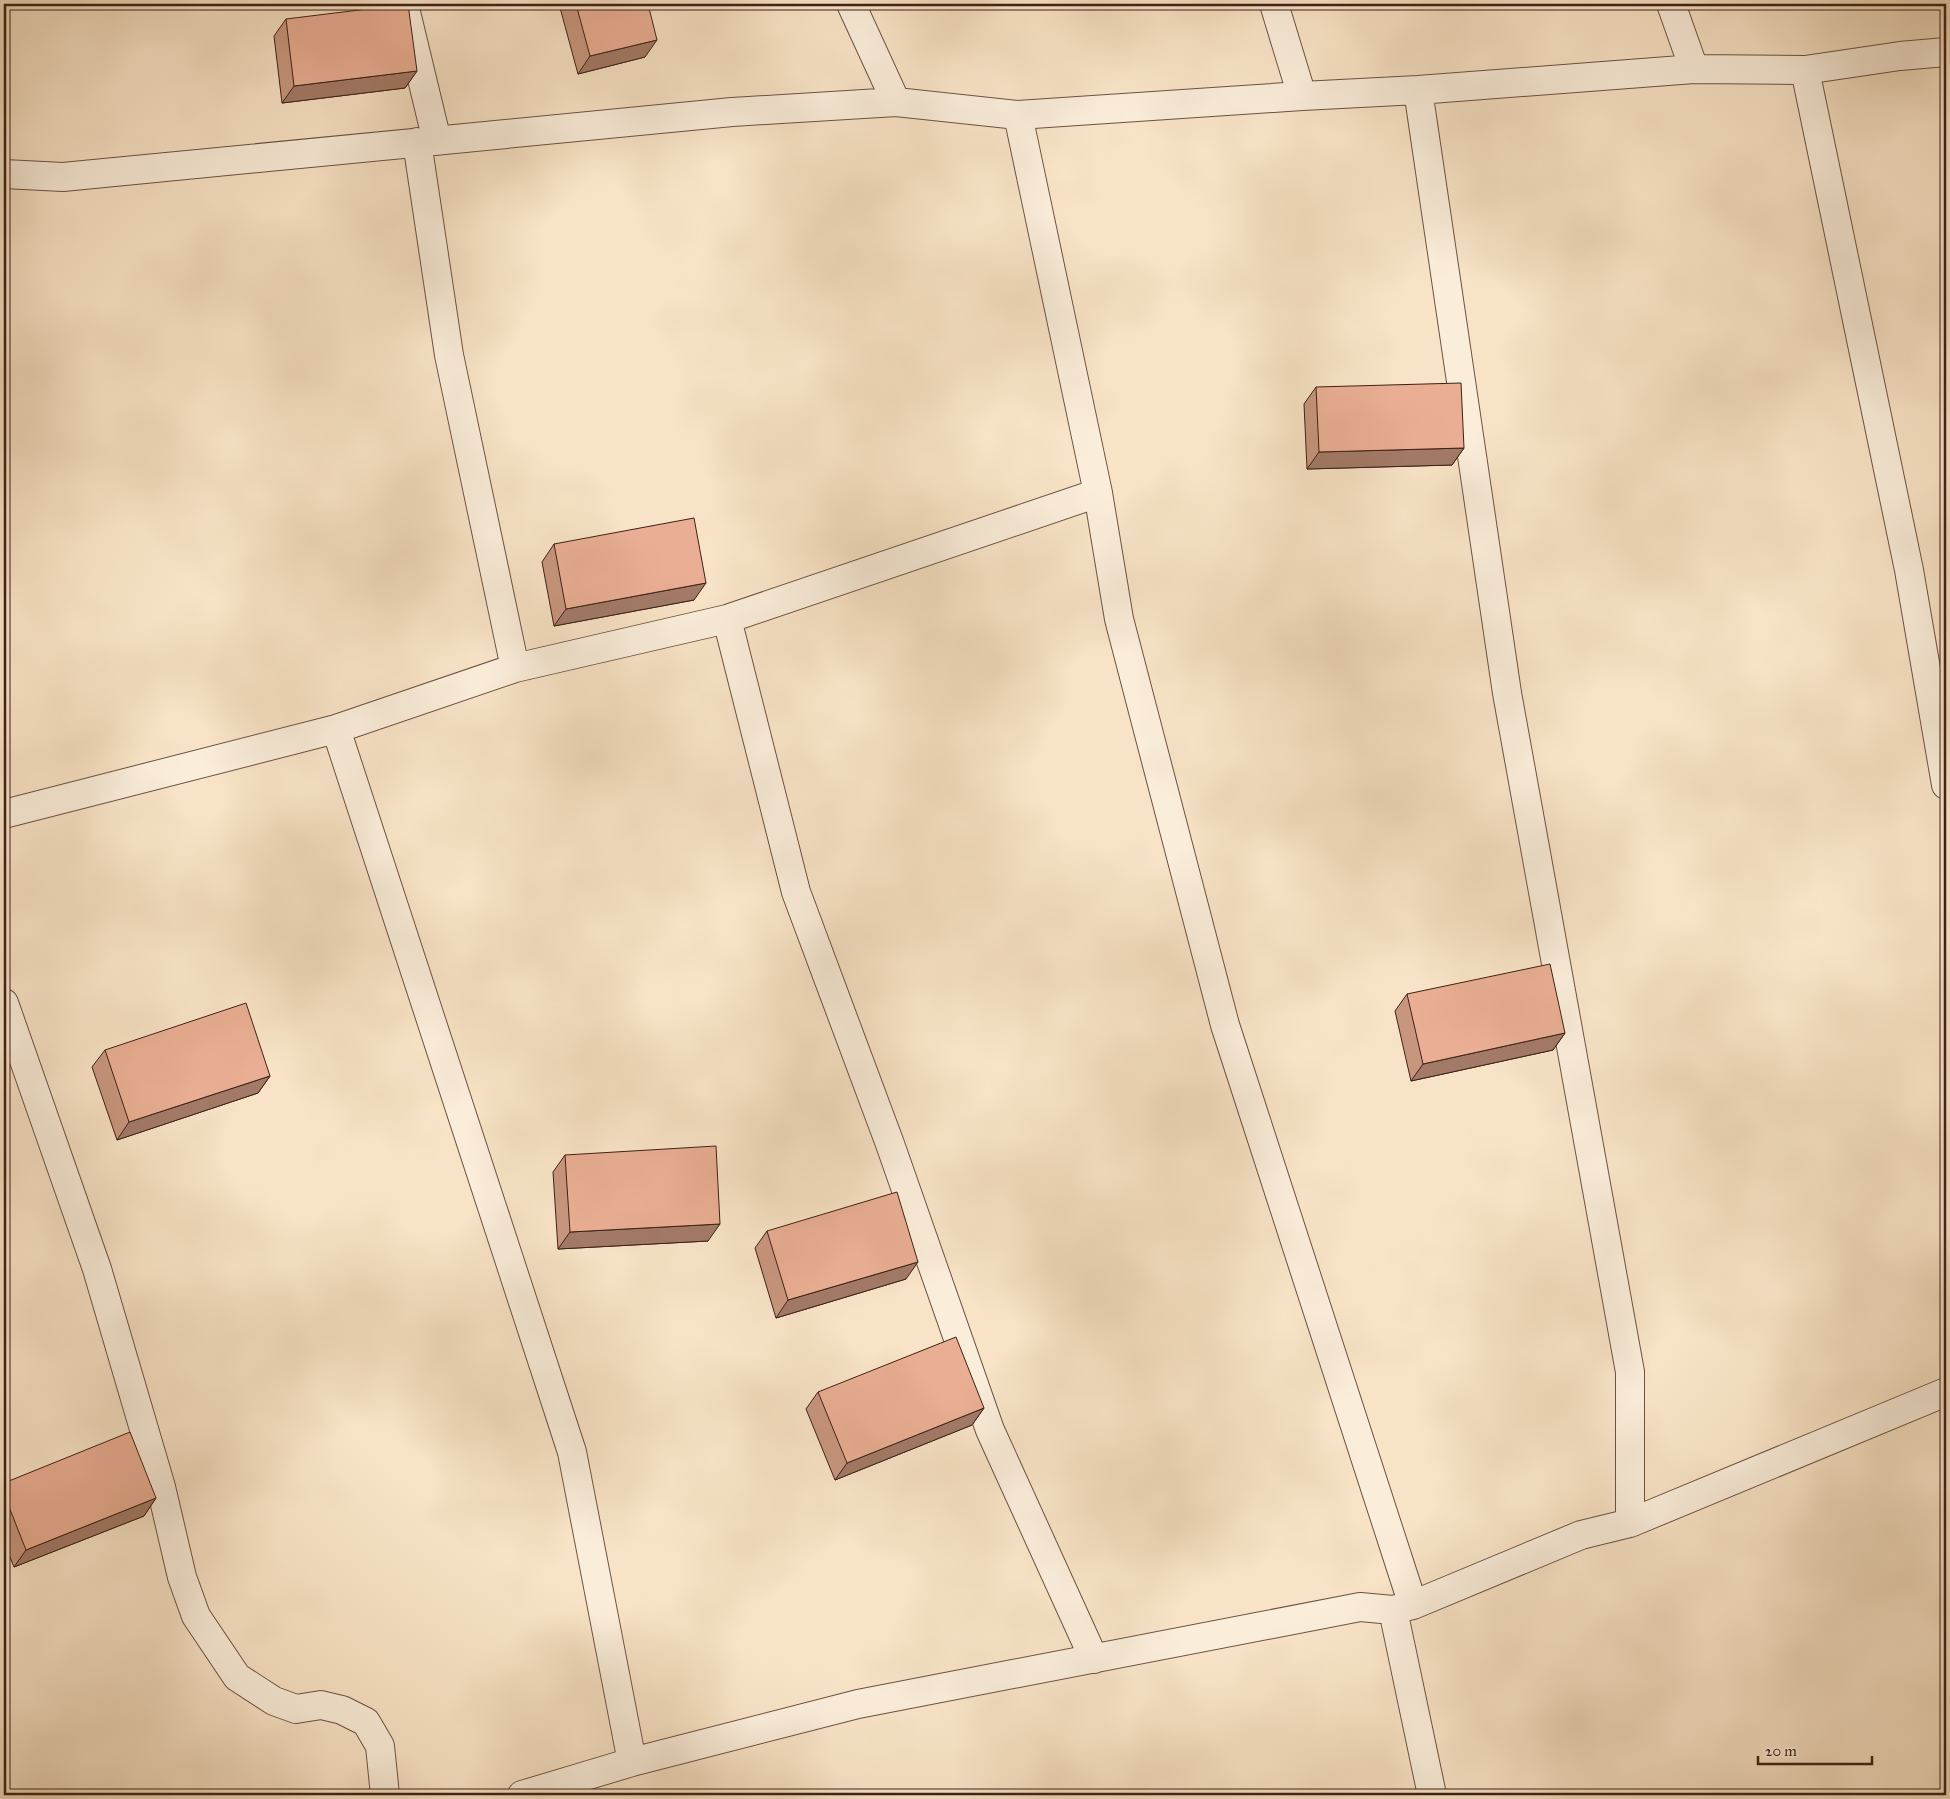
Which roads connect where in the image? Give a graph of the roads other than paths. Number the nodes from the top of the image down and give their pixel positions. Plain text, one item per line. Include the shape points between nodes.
1 (404, 4) edge
2 (851, 4) edge
3 (1274, 4) edge
4 (1672, 4) edge
5 (1946, 52) edge
6 (1694, 69) junction
7 (1805, 70) junction
8 (1418, 90) junction
9 (1302, 96) junction
10 (896, 102) junction
11 (1018, 116) junction
12 (427, 142) junction
13 (4, 174) edge
14 (1098, 493) junction
15 (726, 619) junction
16 (515, 668) junction
17 (336, 729) junction
18 (1946, 785) edge
19 (4, 814) edge
20 (4, 1003) edge
21 (1946, 1392) edge
22 (1630, 1523) junction
23 (1403, 1608) junction
24 (1094, 1660) junction
25 (632, 1762) junction
26 (385, 1795) edge
27 (522, 1795) edge
28 (1432, 1795) edge

1 - 12 street
2 - 10 street
3 - 9 street
4 - 6 street
5 - 7 street
6 - 7 street
6 - 8 street
7 - 18 street via 1909,570
8 - 9 street
8 - 22 street via 1507,693 1630,1372
9 - 11 street
10 - 11 street
10 - 12 street via 732,112
11 - 14 street
12 - 13 street via 63,177
12 - 16 street via 449,355
14 - 15 street
14 - 23 street via 1119,620 1225,1026
15 - 16 street
15 - 24 street via 796,892 890,1144 990,1430
16 - 17 street
17 - 19 street
17 - 25 street via 572,1452
20 - 26 street via 97,1270 161,1487 182,1578 196,1616 237,1677 274,1701 296,1709 321,1706 342,1710 366,1722 380,1746
21 - 22 street
22 - 23 street via 1581,1535
23 - 24 street via 1360,1607
23 - 28 street
24 - 25 street via 858,1704
25 - 27 street

